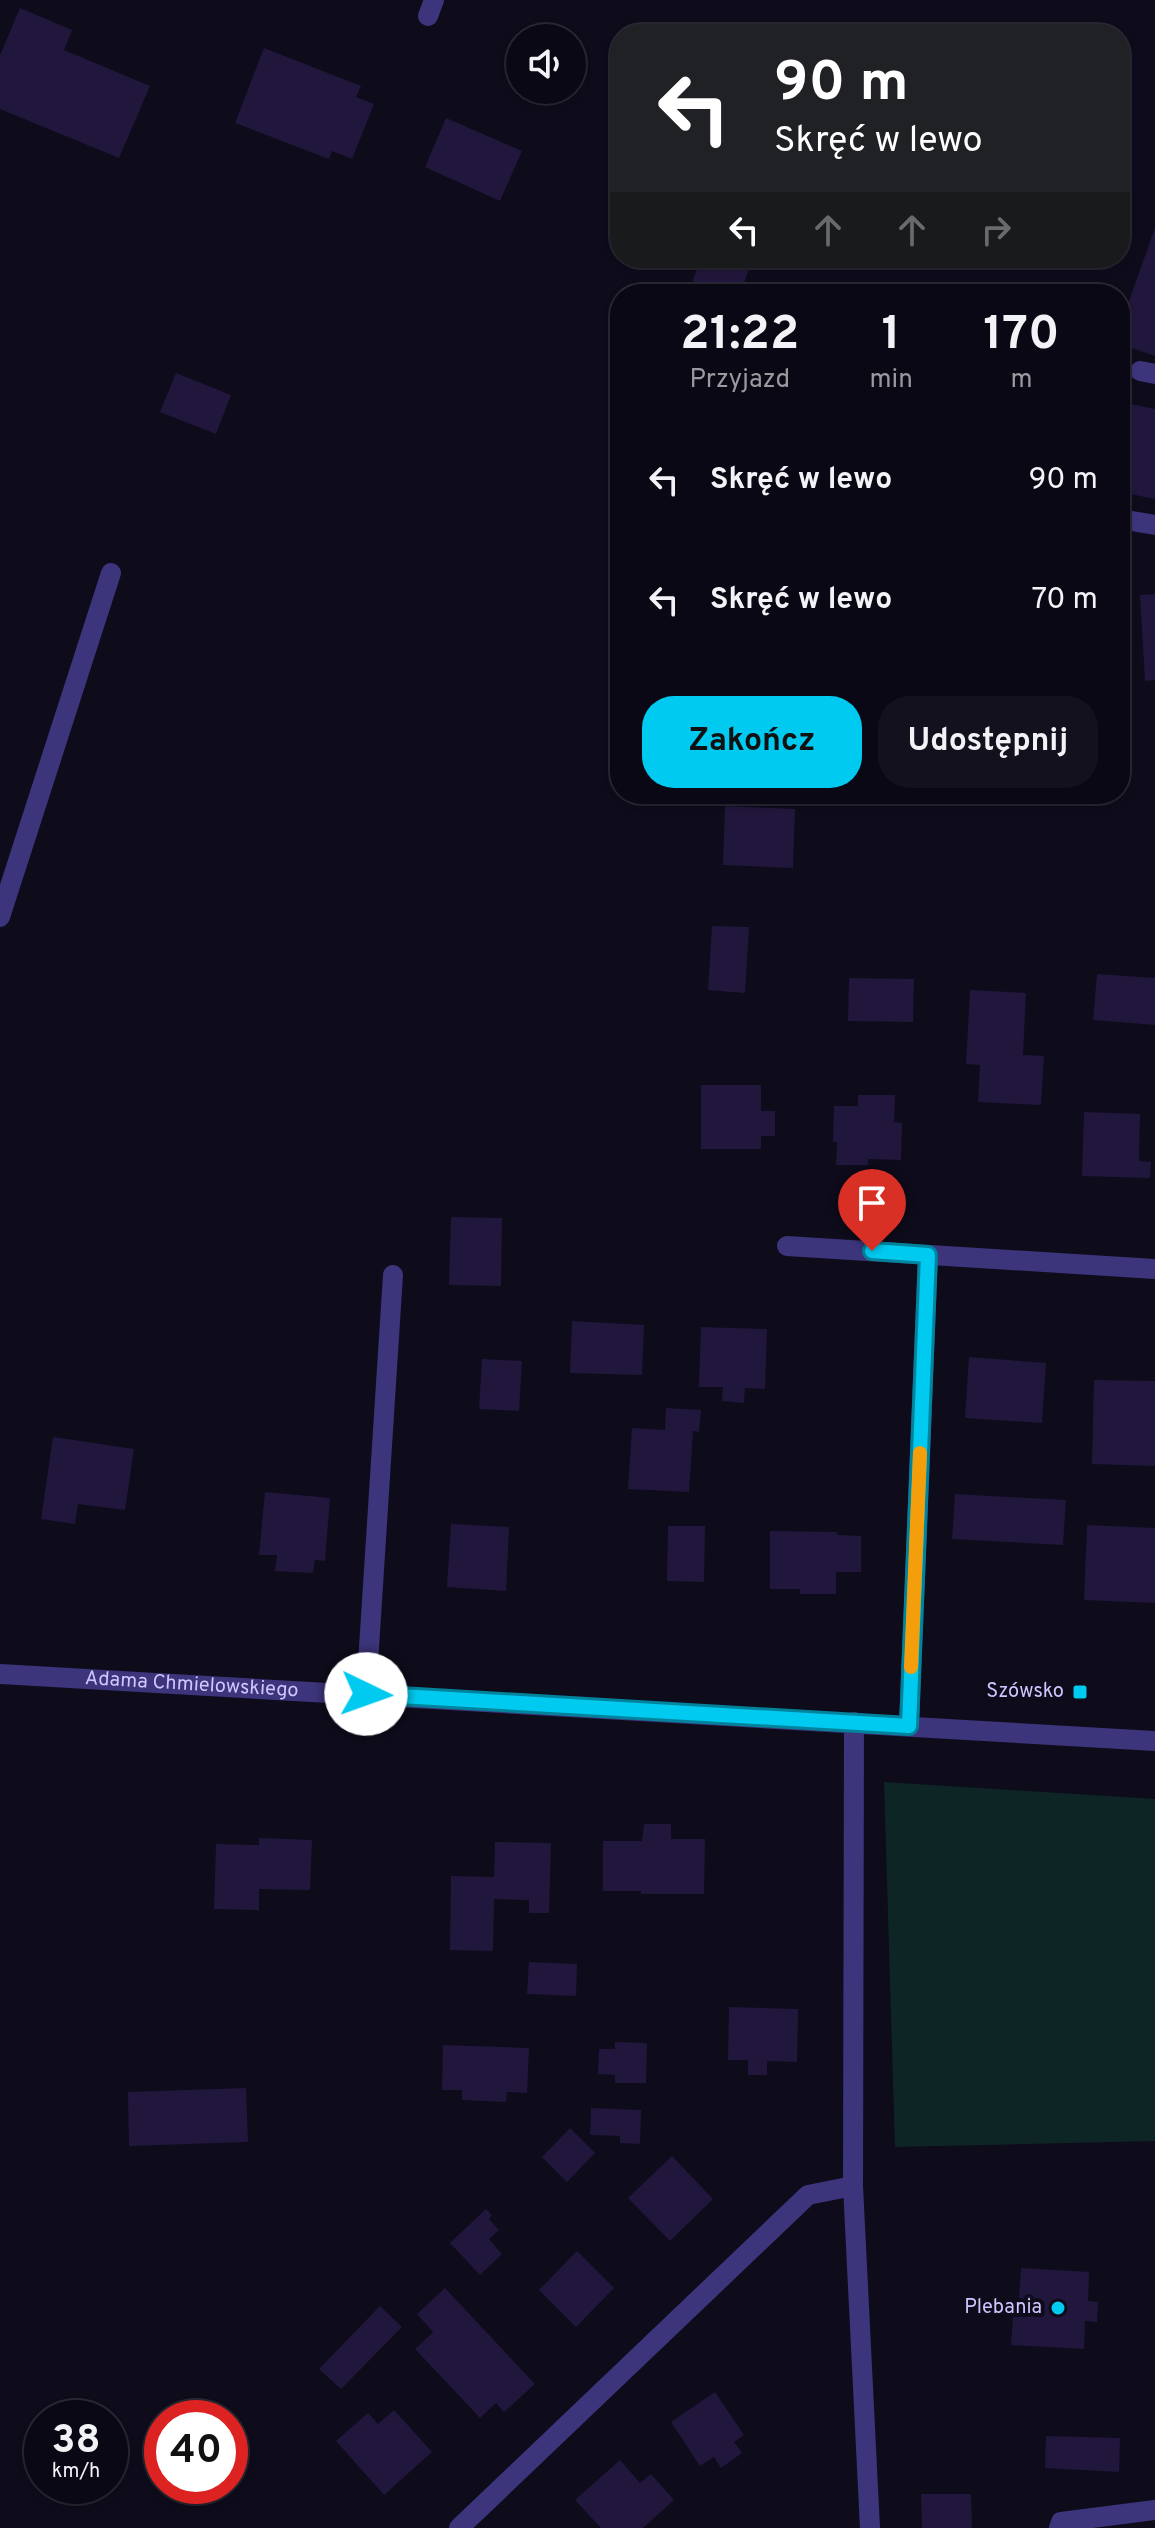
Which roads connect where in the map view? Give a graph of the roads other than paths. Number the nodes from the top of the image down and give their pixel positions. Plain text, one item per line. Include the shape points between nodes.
1 (1130, 521) edge
2 (1155, 525) edge
3 (111, 573) dead end
4 (0, 917) edge
5 (787, 1246) dead end
6 (928, 1255) junction
7 (1155, 1269) edge
8 (393, 1275) dead end
9 (0, 1674) edge
10 (366, 1694) junction
11 (854, 1722) junction
12 (909, 1726) junction
13 (1155, 1741) edge
14 (853, 2186) junction
15 (1155, 2510) edge
16 (459, 2528) edge
17 (870, 2528) edge
18 (1059, 2528) edge

1 - 2 street
3 - 4 street
5 - 6 street
6 - 7 street
6 - 12 street
8 - 10 street
9 - 10 street, Adama Chmielowskiego
10 - 11 street, Adama Chmielowskiego
11 - 12 street, Adama Chmielowskiego
11 - 14 street
12 - 13 street, Adama Chmielowskiego
14 - 16 street via 808,2195
14 - 17 street
15 - 18 street via 1061,2522

